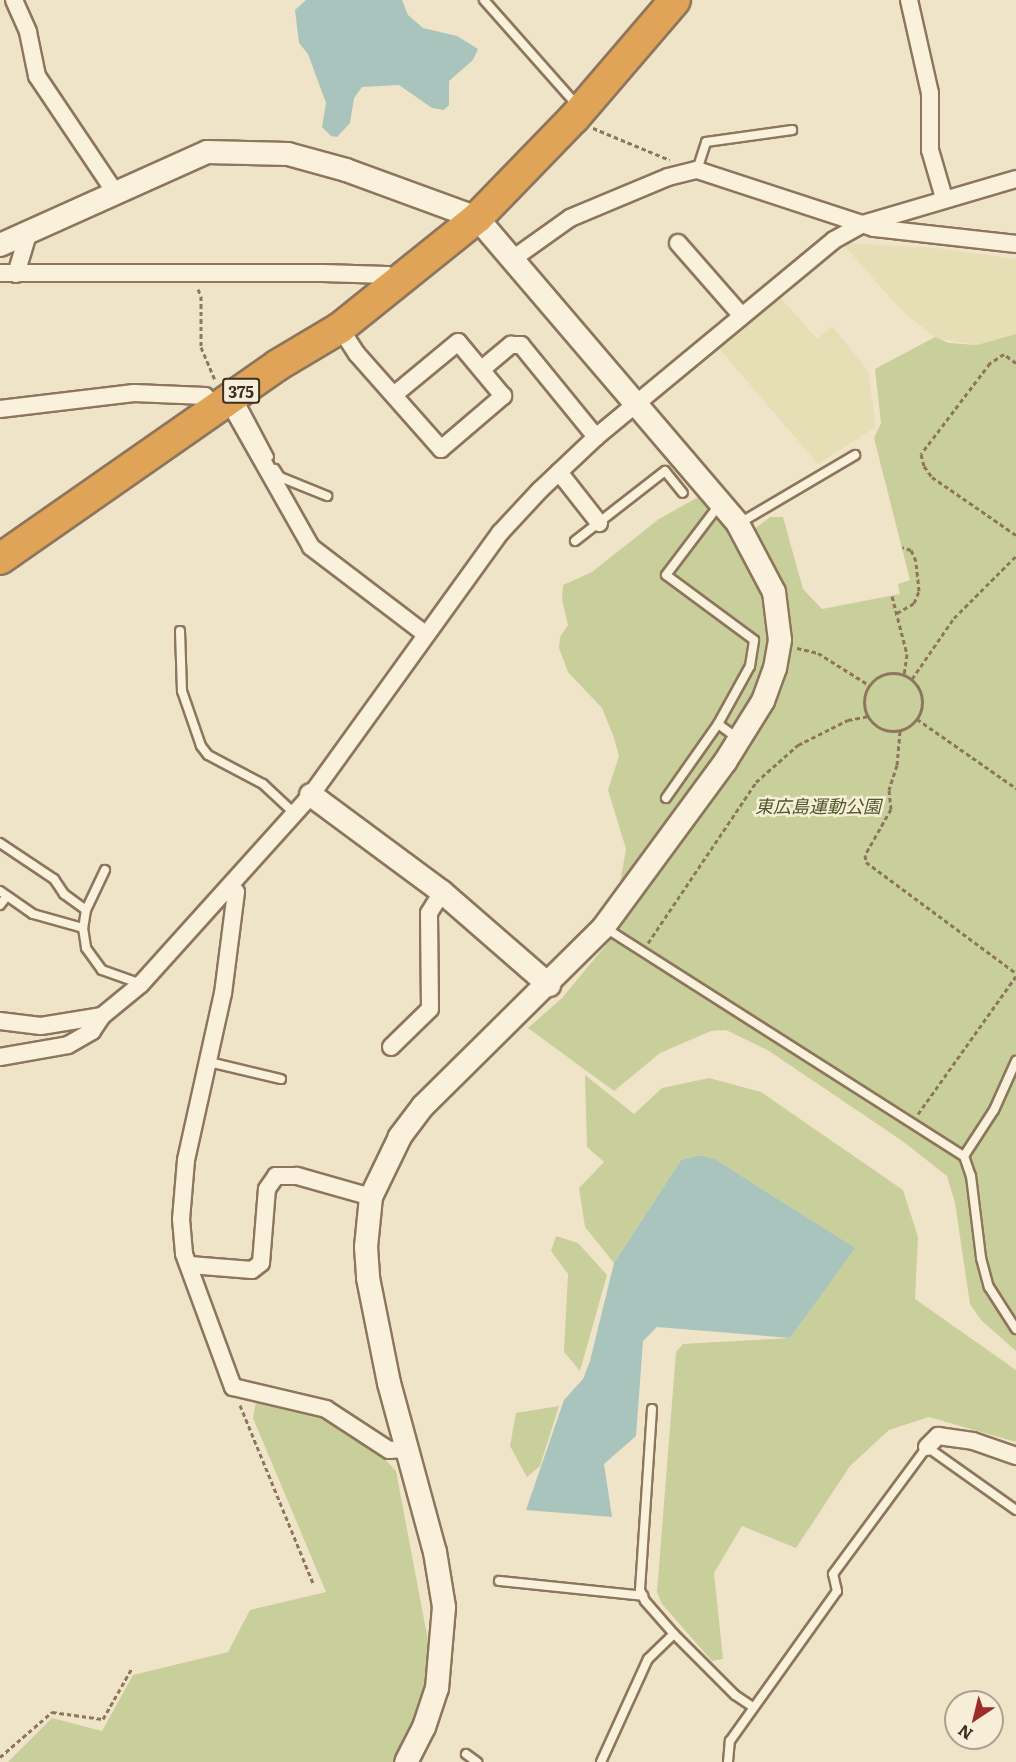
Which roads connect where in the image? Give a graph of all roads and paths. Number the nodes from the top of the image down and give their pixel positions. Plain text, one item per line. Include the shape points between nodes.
1 (14, 0) edge
2 (484, 0) edge
3 (675, 0) edge
4 (909, 0) edge
5 (578, 114) junction
6 (792, 130) dead end
7 (697, 170) junction
8 (1016, 179) edge
9 (115, 192) junction
10 (944, 198) junction
11 (477, 218) junction
12 (863, 224) junction
13 (29, 231) junction
14 (678, 243) dead end
15 (1016, 244) edge
16 (0, 245) edge
17 (514, 258) junction
18 (187, 270) junction
19 (8, 274) edge
20 (397, 282) junction
21 (742, 316) junction
22 (340, 328) junction
23 (1016, 363) edge
24 (482, 369) junction
25 (394, 395) junction
26 (226, 401) junction
27 (637, 406) junction
28 (0, 409) edge
29 (597, 437) junction
30 (855, 455) dead end
31 (559, 471) junction
32 (683, 494) dead end
33 (327, 496) dead end
34 (721, 503) junction
35 (599, 522) junction
36 (738, 524) junction
37 (1016, 535) edge
38 (575, 541) dead end
39 (902, 547) dead end
40 (1016, 556) edge
41 (0, 558) edge
42 (892, 596) dead end
43 (897, 613) junction
44 (180, 631) dead end
45 (425, 634) junction
46 (794, 647) dead end
47 (904, 675) junction
48 (912, 679) junction
49 (869, 685) junction
50 (868, 716) junction
51 (917, 719) junction
52 (718, 724) junction
53 (900, 731) junction
54 (740, 739) junction
55 (1016, 788) edge
56 (311, 795) junction
57 (666, 798) dead end
58 (294, 813) junction
59 (0, 843) edge
60 (105, 870) dead end
61 (230, 886) junction
62 (442, 892) junction
63 (3, 893) edge
64 (0, 905) edge
65 (86, 910) junction
66 (604, 927) junction
67 (82, 928) junction
68 (644, 949) dead end
69 (1016, 975) edge
70 (141, 984) junction
71 (549, 985) junction
72 (102, 1016) junction
73 (0, 1021) edge
74 (391, 1047) dead end
75 (0, 1057) edge
76 (1016, 1061) edge
77 (209, 1062) junction
78 (281, 1079) dead end
79 (914, 1119) dead end
80 (964, 1156) junction
81 (371, 1197) junction
82 (190, 1265) junction
83 (1016, 1329) edge
84 (232, 1387) junction
85 (652, 1409) dead end
86 (927, 1447) junction
87 (408, 1449) junction
88 (1016, 1455) edge
89 (1016, 1510) edge
90 (499, 1581) dead end
91 (313, 1583) dead end
92 (643, 1596) junction
93 (674, 1634) junction
94 (132, 1668) dead end
95 (753, 1707) junction
96 (466, 1754) dead end
97 (0, 1757) edge
98 (406, 1762) edge
99 (477, 1762) edge
100 (602, 1762) edge
101 (728, 1762) edge

1 - 9 street via 28,32 37,76
2 - 5 lane
3 - 5 highway, 375
4 - 10 street via 930,93 930,150
5 - 7 path
5 - 11 highway, 375
6 - 7 lane via 706,142
7 - 12 street
7 - 17 street via 668,177 570,218
8 - 10 street
9 - 11 street via 207,152 288,154 346,170
9 - 13 street
10 - 12 street
11 - 17 street
11 - 20 highway, 375
12 - 15 street via 902,234
12 - 21 street via 834,240
13 - 16 street
13 - 19 street
14 - 21 street
17 - 27 street
18 - 19 street
18 - 20 street via 387,276
18 - 26 path via 201,296 201,347 207,368
20 - 22 highway, 375
21 - 27 street
22 - 25 street via 357,354
22 - 26 highway, 375
23 - 37 path via 1004,354 990,363 921,454 932,477
24 - 25 street via 458,342
24 - 25 street via 503,396 441,449
24 - 29 street via 511,345 521,345
26 - 28 street via 205,396 134,393
26 - 33 lane via 280,477
26 - 41 highway, 375
26 - 45 street via 311,547
27 - 29 street
27 - 34 street
29 - 31 street
30 - 36 lane
31 - 35 street
31 - 45 street via 500,533
32 - 35 lane via 664,471
34 - 36 street
34 - 52 lane via 666,575 753,640 750,666
35 - 38 lane
36 - 54 street via 774,592 780,640 770,684
39 - 43 path via 911,550 916,561 920,591 914,603
40 - 48 path via 954,618
42 - 43 path
43 - 47 path via 907,654
44 - 58 lane via 182,691 201,746 207,755 263,784
45 - 56 street
46 - 49 path via 818,653
47 - 48 path
47 - 49 path via 889,672
48 - 51 path via 922,692
49 - 50 path via 864,699
50 - 53 path via 881,729
50 - 68 path via 848,720 798,745 756,782
51 - 53 path
51 - 55 path
52 - 54 lane
52 - 57 lane
53 - 69 path via 897,765 889,789 891,810 865,855 866,862
54 - 66 street
56 - 58 street
56 - 62 street
58 - 61 street
59 - 65 lane via 54,879 64,894
60 - 65 lane
61 - 70 street
61 - 77 street via 236,892 223,993
62 - 71 street
62 - 74 street via 429,913 430,1009
63 - 64 lane
63 - 67 lane via 33,914
65 - 67 lane
66 - 71 street
66 - 80 lane
67 - 70 lane via 94,963
69 - 79 path
70 - 72 street
71 - 81 street via 423,1107 400,1137
72 - 73 street via 41,1026
72 - 75 street via 92,1031 68,1045
76 - 80 lane via 994,1110
77 - 78 lane
77 - 82 street via 186,1160 181,1220 184,1254
80 - 83 lane via 971,1176 981,1258 989,1287
81 - 82 street via 297,1176 276,1176 267,1189 261,1263 252,1270
81 - 87 street via 366,1247 368,1278 389,1383
82 - 84 street
84 - 87 street via 326,1409 389,1450
84 - 91 path
85 - 92 lane
86 - 88 street via 938,1436 973,1441
86 - 89 lane
86 - 95 lane via 833,1574 837,1590
87 - 98 street via 435,1552 444,1607 437,1688
90 - 92 lane
92 - 93 lane
93 - 95 lane via 735,1695
93 - 100 lane via 648,1659
94 - 97 path via 103,1719 52,1712
95 - 101 lane via 730,1741
96 - 99 lane

